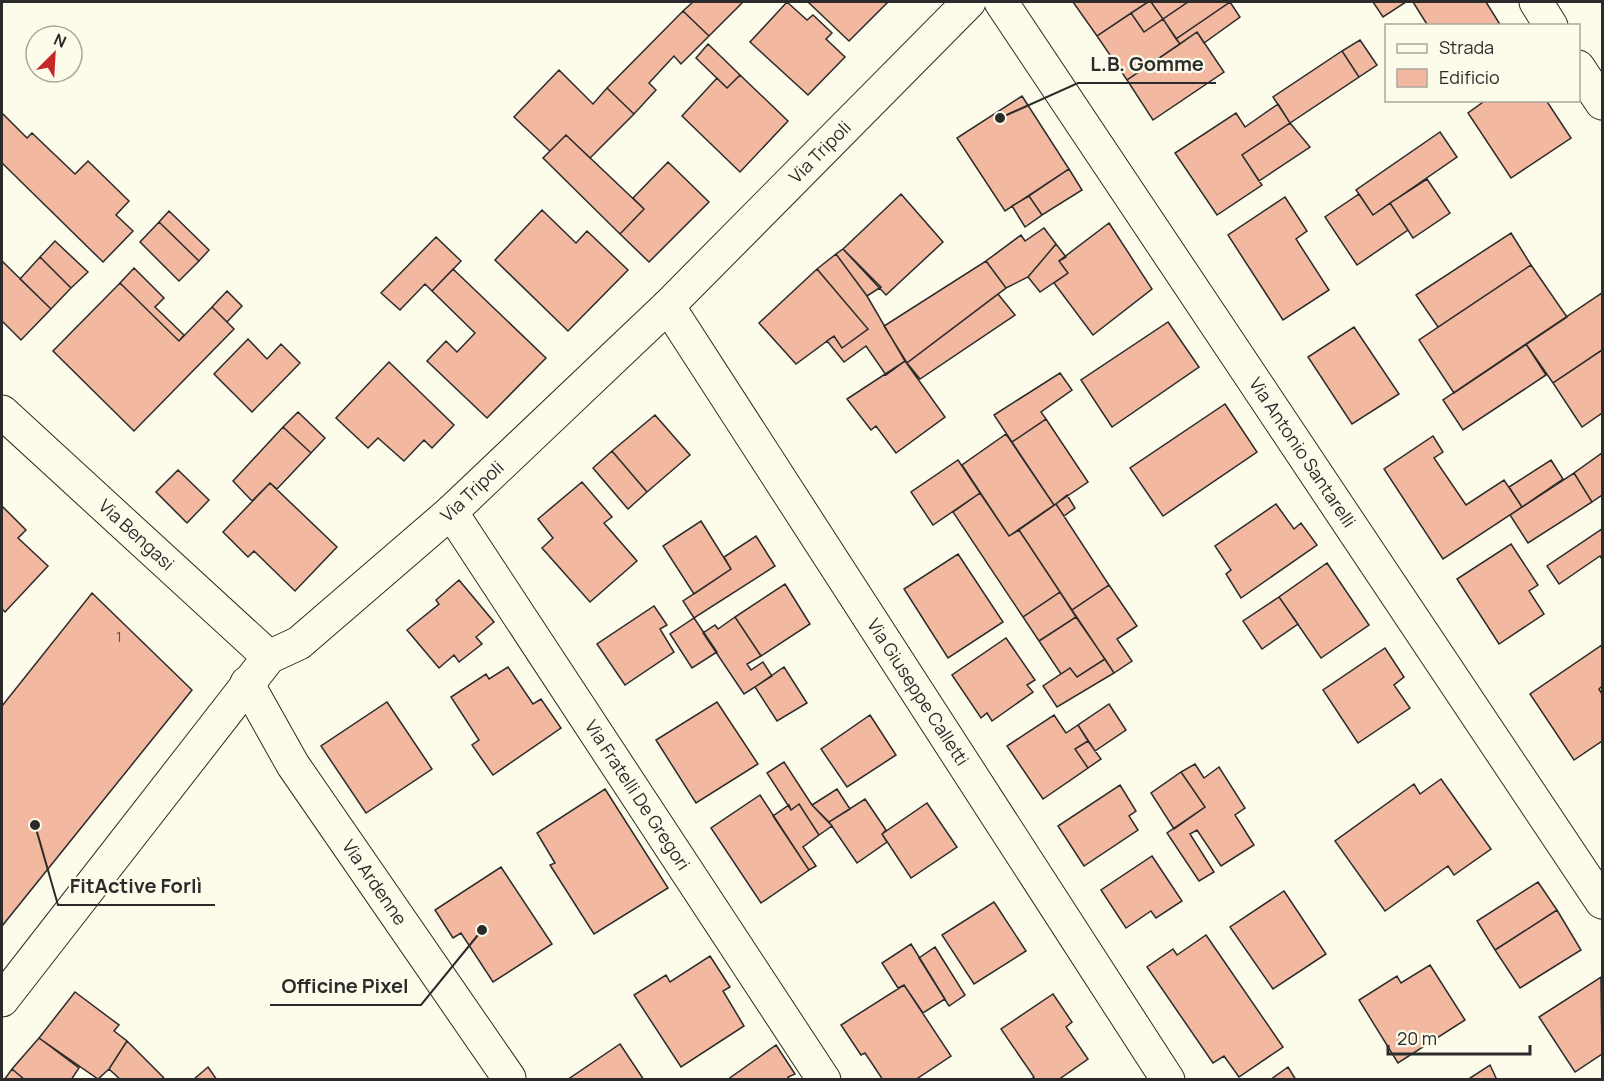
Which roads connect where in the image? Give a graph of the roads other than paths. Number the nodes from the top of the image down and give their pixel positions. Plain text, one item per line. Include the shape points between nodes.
1 (969, 2) edge
2 (1001, 2) edge
3 (1536, 2) edge
4 (1550, 24) edge
5 (1580, 70) edge
6 (1602, 103) edge
7 (668, 306) junction
8 (2, 412) edge
9 (451, 512) junction
10 (269, 657) junction
11 (247, 683) junction
12 (1602, 902) edge
13 (2, 1000) edge
14 (509, 1078) edge
15 (824, 1080) edge
16 (1168, 1080) edge

1 - 7 street, Via Tripoli
2 - 12 street, Via Antonio Santarelli
3 - 4 street
5 - 6 street
7 - 9 street, Via Tripoli
7 - 16 street, Via Giuseppe Calletti
8 - 10 street, Via Bengasi
9 - 10 street, Via Tripoli via 299,644
9 - 15 street, Via Fratelli De Gregori
10 - 11 street, Via Tripoli
11 - 13 street, Via Tripoli
11 - 14 street, Via Ardenne via 293,765

